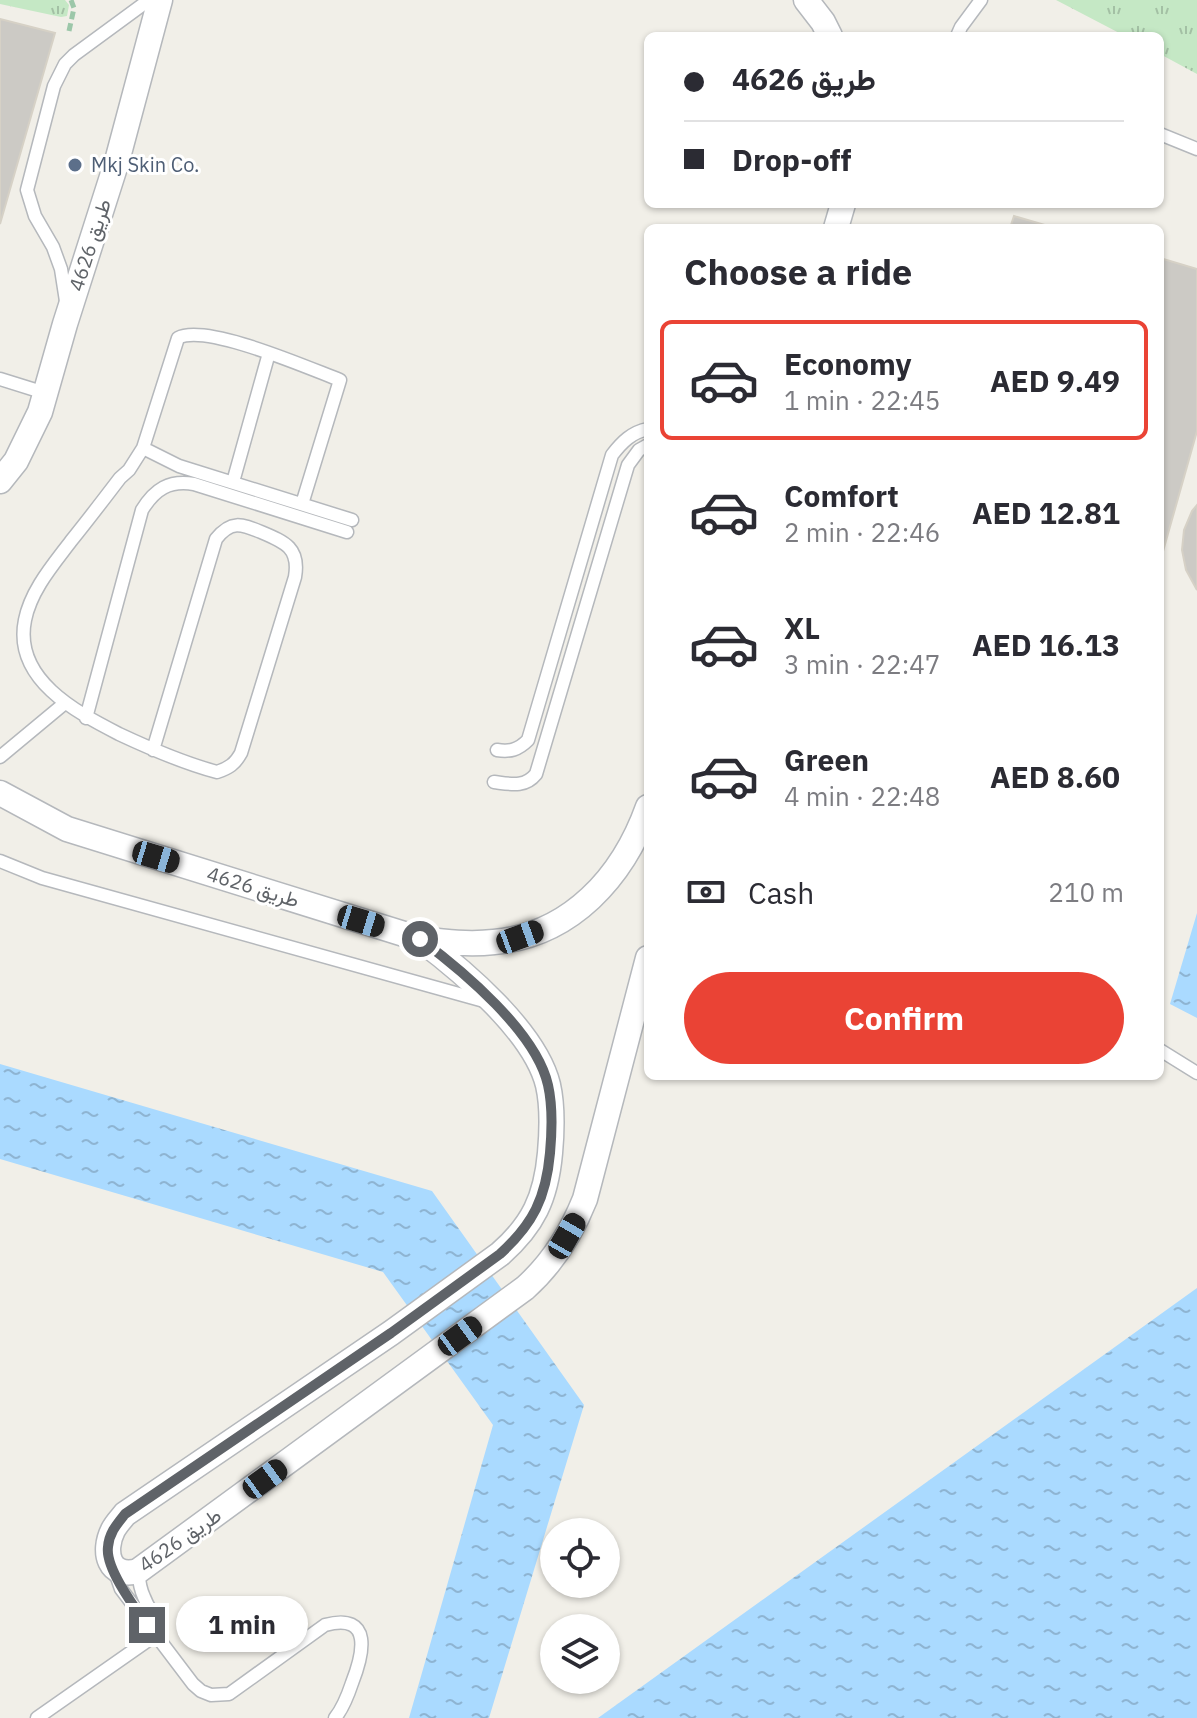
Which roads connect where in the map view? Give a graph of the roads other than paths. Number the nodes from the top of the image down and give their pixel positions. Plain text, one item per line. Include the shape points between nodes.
1 (149, 0) edge
2 (160, 0) edge
3 (806, 0) edge
4 (981, 0) edge
5 (828, 32) edge
6 (959, 32) edge
7 (1164, 136) edge
8 (1197, 149) edge
9 (65, 324) junction
10 (269, 353) junction
11 (0, 379) edge
12 (45, 393) junction
13 (644, 430) edge
14 (644, 447) edge
15 (143, 448) junction
16 (0, 481) edge
17 (233, 482) junction
18 (302, 504) junction
19 (65, 703) junction
20 (86, 718) junction
21 (153, 750) junction
22 (497, 750) dead end
23 (0, 757) edge
24 (494, 782) dead end
25 (0, 793) edge
26 (644, 819) edge
27 (0, 861) edge
28 (420, 939) junction
29 (644, 973) edge
30 (494, 1004) junction
31 (1164, 1052) edge
32 (1197, 1073) edge
33 (113, 1567) junction
34 (138, 1571) junction
35 (157, 1634) junction
36 (37, 1718) edge
37 (335, 1718) edge

1 - 9 lane via 74,55 58,75 50,101 27,190 61,269
2 - 9 street, طريق 4626 via 117,161
3 - 5 street
4 - 6 lane
7 - 8 lane
9 - 12 street, طريق 4626
10 - 15 lane via 210,335 186,333 178,338
10 - 17 lane
10 - 18 lane via 340,380
11 - 12 lane
12 - 16 street, طريق 4626 via 16,461
13 - 22 lane via 629,436 612,455 528,740 516,750
14 - 24 lane via 628,465 536,774 521,785
15 - 17 lane via 179,466
15 - 19 lane via 47,572 25,620 32,666
17 - 18 lane
18 - 20 lane via 350,526 194,484 181,482 154,493 142,510
19 - 20 lane
19 - 23 lane
20 - 21 lane
21 - 21 lane via 217,772 235,763 295,577 296,559 282,540 241,524 216,539
25 - 28 street, طريق 4626 via 67,829
26 - 28 street, طريق 4626 via 615,871 567,917 497,942
27 - 30 lane via 42,878
28 - 30 street, طريق 4626
29 - 34 street, طريق 4626 via 585,1199 543,1273
30 - 33 street, طريق 4626 via 516,1026 548,1083 549,1171 532,1220 500,1254 391,1333 125,1514 107,1550
31 - 32 lane
33 - 34 street, طريق 4626 via 129,1574
33 - 35 lane via 121,1589
34 - 35 lane
35 - 36 lane
35 - 37 lane via 193,1684 222,1695 325,1625 349,1623 363,1642 361,1661

